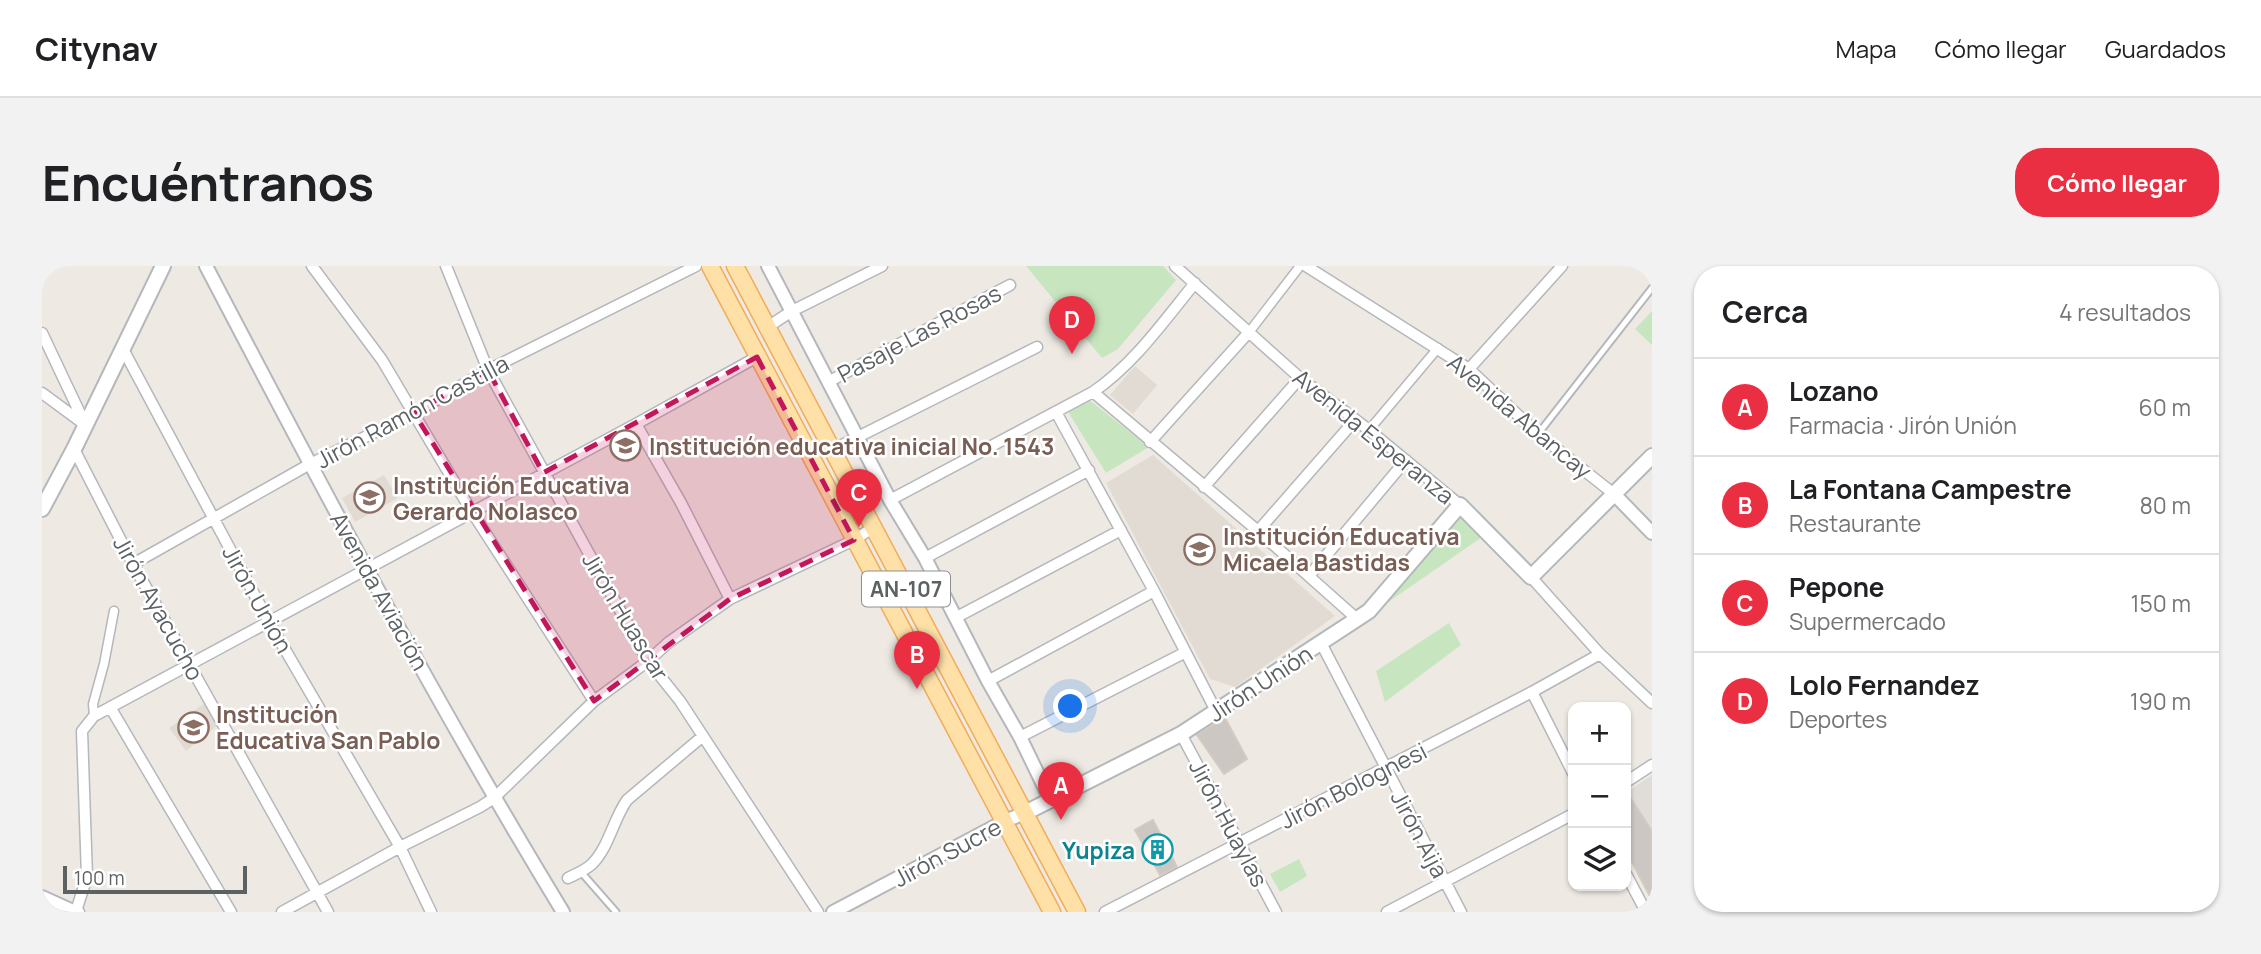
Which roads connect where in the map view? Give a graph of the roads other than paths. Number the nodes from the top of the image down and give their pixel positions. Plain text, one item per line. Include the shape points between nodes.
1 (163, 266) edge
2 (206, 266) edge
3 (312, 266) edge
4 (446, 266) edge
5 (696, 266) edge
6 (710, 266) edge
7 (735, 266) edge
8 (768, 266) edge
9 (882, 266) edge
10 (1175, 266) edge
11 (1300, 266) edge
12 (1306, 266) edge
13 (1562, 266) edge
14 (1195, 283) junction
15 (1010, 285) dead end
16 (1652, 288) edge
17 (792, 312) junction
18 (766, 328) junction
19 (1250, 331) junction
20 (42, 333) edge
21 (1037, 347) dead end
22 (1438, 348) junction
23 (123, 349) junction
24 (757, 357) junction
25 (1469, 369) junction
26 (488, 370) junction
27 (1300, 378) junction
28 (828, 382) junction
29 (1093, 392) junction
30 (42, 393) edge
31 (1056, 412) junction
32 (414, 413) junction
33 (1354, 419) junction
34 (85, 424) junction
35 (636, 424) junction
36 (1369, 430) junction
37 (1538, 434) junction
38 (858, 436) junction
39 (1150, 442) junction
40 (74, 449) junction
41 (832, 450) junction
42 (1652, 456) edge
43 (1406, 460) junction
44 (310, 464) junction
45 (1090, 470) junction
46 (543, 473) junction
47 (1205, 488) junction
48 (1614, 494) junction
49 (890, 500) junction
50 (1460, 505) junction
51 (42, 509) edge
52 (472, 512) junction
53 (215, 519) junction
54 (874, 527) junction
55 (1121, 530) junction
56 (1258, 531) junction
57 (1652, 533) edge
58 (854, 540) junction
59 (925, 558) junction
60 (133, 564) junction
61 (368, 569) junction
62 (1309, 576) junction
63 (1531, 577) junction
64 (1154, 591) junction
65 (730, 599) junction
66 (114, 611) dead end
67 (955, 618) junction
68 (1357, 620) junction
69 (269, 622) junction
70 (1321, 643) junction
71 (1184, 653) junction
72 (1600, 654) junction
73 (648, 661) junction
74 (191, 665) junction
75 (988, 681) junction
76 (1532, 692) junction
77 (594, 701) junction
78 (1652, 704) edge
79 (110, 707) junction
80 (1216, 711) junction
81 (94, 716) junction
82 (1181, 734) junction
83 (703, 736) junction
84 (1020, 737) junction
85 (1568, 765) edge
86 (1652, 765) edge
87 (1385, 768) junction
88 (1631, 779) edge
89 (494, 797) junction
90 (1051, 801) junction
91 (1025, 813) junction
92 (1568, 817) edge
93 (1005, 821) junction
94 (1239, 844) junction
95 (400, 847) junction
96 (581, 872) junction
97 (568, 878) dead end
98 (1445, 881) junction
99 (1631, 884) edge
100 (317, 893) junction
101 (42, 897) edge
102 (77, 912) edge
103 (231, 912) edge
104 (282, 912) edge
105 (328, 912) edge
106 (432, 912) edge
107 (563, 912) edge
108 (616, 912) edge
109 (818, 912) edge
110 (833, 912) edge
111 (1052, 912) edge
112 (1077, 912) edge
113 (1105, 912) edge
114 (1276, 912) edge
115 (1387, 912) edge
116 (1461, 912) edge
117 (1646, 912) edge

1 - 23 main road
2 - 44 street, Avenida Aviación
3 - 32 street via 382,360
4 - 26 street, Jirón Huascar
5 - 26 street, Jirón Ramón Castilla
6 - 24 main road, AN-107
7 - 18 main road, AN-107
8 - 17 street
9 - 17 street
10 - 14 street, Avenida Esperanza
11 - 19 street
12 - 22 street, Avenida Abancay
13 - 25 street
14 - 19 street, Avenida Esperanza
14 - 29 street via 1135,356
15 - 28 street, Pasaje Las Rosas
16 - 37 lane
17 - 18 street
17 - 28 street
18 - 41 main road, AN-107
19 - 27 street, Avenida Esperanza
19 - 39 street
20 - 34 street
21 - 38 street
22 - 25 street, Avenida Abancay
22 - 36 street
23 - 34 main road
23 - 53 street, Jirón Unión
24 - 35 street
24 - 58 main road, AN-107
25 - 37 street, Avenida Abancay
26 - 32 street, Jirón Ramón Castilla
26 - 46 street, Jirón Huascar
27 - 33 street, Avenida Esperanza
27 - 47 street
28 - 38 street
29 - 31 street
29 - 39 street
30 - 34 street
31 - 45 street
31 - 49 street
32 - 44 street, Jirón Ramón Castilla
32 - 52 street
33 - 36 street, Avenida Esperanza
33 - 56 street
34 - 40 main road
35 - 46 street
35 - 65 street
36 - 43 street, Avenida Esperanza
37 - 48 street, Avenida Abancay
38 - 41 street
38 - 49 street
39 - 47 street
40 - 51 main road
40 - 60 street, Jirón Ayacucho
41 - 54 main road, AN-107
42 - 48 main road
43 - 50 street, Avenida Esperanza
43 - 62 street
44 - 53 street, Jirón Ramón Castilla
44 - 61 street, Avenida Aviación
45 - 55 street
45 - 59 street
46 - 52 street
46 - 73 street, Jirón Huascar
47 - 56 street
48 - 57 street, Avenida Abancay
48 - 63 main road
49 - 59 street
50 - 63 main road, Avenida Esperanza
50 - 68 main road, Jirón Unión
52 - 61 street
52 - 77 street
53 - 60 street, Jirón Ramón Castilla
53 - 69 street, Jirón Unión
54 - 58 street
54 - 91 main road, AN-107
55 - 64 street
55 - 67 street
56 - 62 street
58 - 65 street
58 - 93 main road, AN-107
59 - 67 street
60 - 74 street, Jirón Ayacucho
61 - 69 street
61 - 89 street, Avenida Aviación
62 - 68 street
63 - 72 street, Avenida Esperanza
64 - 71 street
64 - 75 street
65 - 73 street
66 - 81 street
67 - 75 street
68 - 70 main road, Jirón Unión
69 - 74 street
69 - 95 street, Jirón Unión
70 - 80 main road, Jirón Unión
70 - 87 street, Jirón Aija
71 - 80 street
71 - 84 street
72 - 76 street, Jirón Bolognesi
72 - 78 street, Avenida Esperanza
73 - 77 street
73 - 83 street, Jirón Huascar
74 - 79 street
74 - 100 street, Jirón Ayacucho
75 - 84 street
76 - 85 street
76 - 87 street, Jirón Bolognesi
77 - 89 street
79 - 81 street
79 - 103 street
80 - 82 main road, Jirón Unión
81 - 102 street via 82,731 87,877
82 - 90 main road, Jirón Unión
82 - 94 street, Jirón Huaylas
83 - 96 street via 627,800 603,849
83 - 109 street, Jirón Huascar
84 - 90 street
86 - 88 street
87 - 94 street, Jirón Bolognesi
87 - 98 street, Jirón Aija
89 - 95 street
89 - 107 street, Avenida Aviación
90 - 91 main road, Jirón Unión
91 - 93 street, Jirón Sucre
91 - 112 main road, AN-107
92 - 98 street
93 - 110 street, Jirón Sucre
93 - 111 main road, AN-107
94 - 113 street, Jirón Bolognesi
94 - 114 street, Jirón Huaylas
95 - 100 street
95 - 106 street, Jirón Unión
96 - 97 street
96 - 108 lane
98 - 115 street
98 - 116 street, Jirón Aija
99 - 117 street
100 - 104 street
100 - 105 street, Jirón Ayacucho
101 - 102 street

